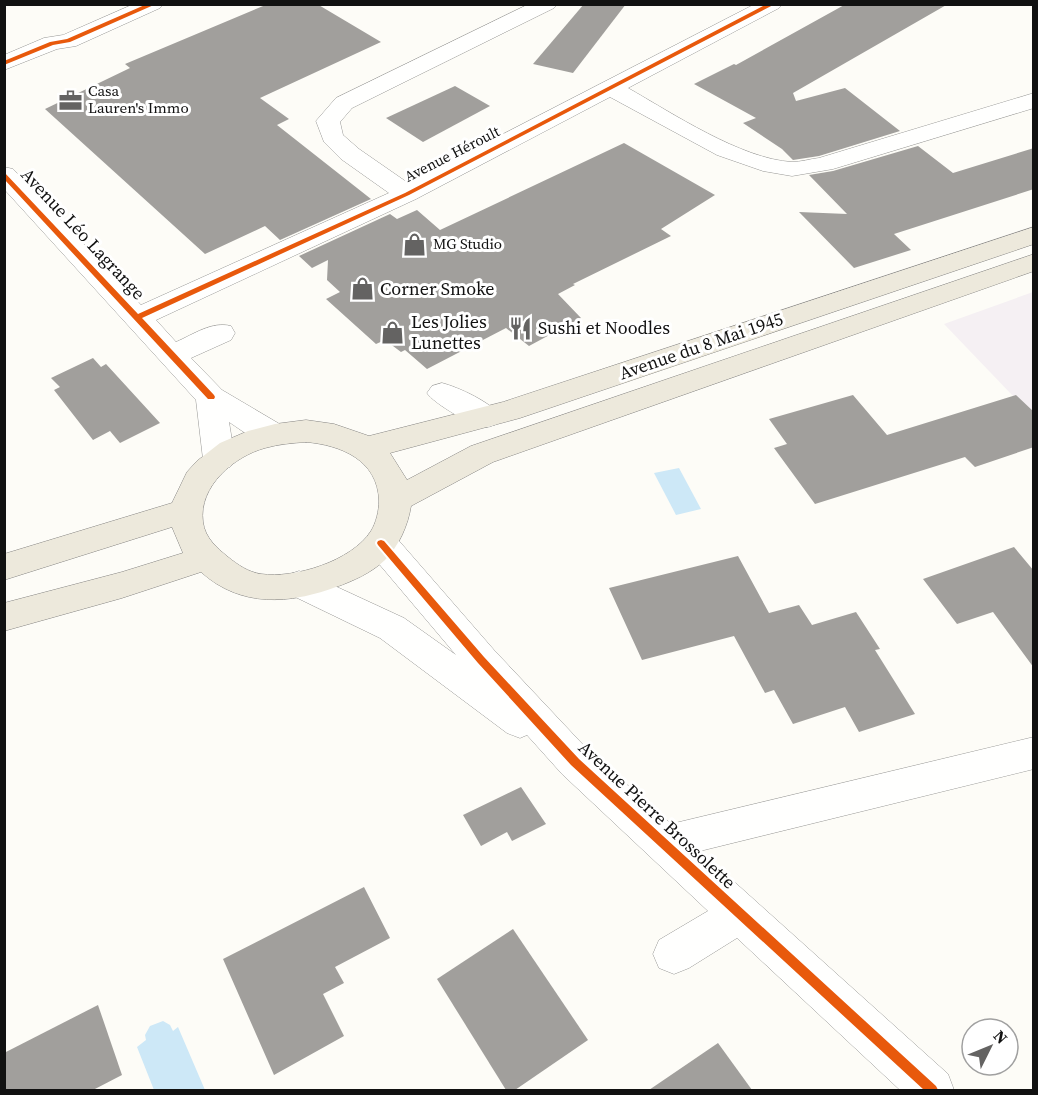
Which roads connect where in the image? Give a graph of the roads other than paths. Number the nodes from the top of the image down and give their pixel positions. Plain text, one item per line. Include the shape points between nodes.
1 (153, 4) edge
2 (547, 4) edge
3 (772, 4) edge
4 (4, 63) edge
5 (612, 89) junction
6 (1034, 100) edge
7 (4, 174) edge
8 (406, 194) junction
9 (1034, 235) edge
10 (1034, 262) edge
11 (904, 278) junction
12 (928, 298) junction
13 (138, 317) junction
14 (221, 333) dead end
15 (172, 355) junction
16 (442, 393) dead end
17 (211, 397) junction
18 (486, 417) junction
19 (272, 434) junction
20 (366, 448) junction
21 (219, 459) junction
22 (396, 500) junction
23 (185, 511) junction
24 (381, 543) junction
25 (206, 558) junction
26 (4, 567) edge
27 (299, 584) junction
28 (4, 617) edge
29 (1034, 753) edge
30 (575, 762) junction
31 (666, 844) junction
32 (740, 914) junction
33 (674, 954) dead end
34 (932, 1090) edge

1 - 4 street via 68,41 52,43
2 - 8 street via 344,103 328,121 332,137 350,154
3 - 5 street, Avenue Héroult
5 - 6 street via 726,150 765,165 793,169 824,164
5 - 8 street, Avenue Héroult
7 - 13 street, Avenue Léo Lagrange
8 - 13 street, Avenue Héroult
9 - 11 main road, Avenue du 8 Mai 1945
10 - 12 main road, Avenue du 8 Mai 1945
11 - 12 main road
11 - 18 main road, Avenue du 8 Mai 1945
12 - 22 main road, Avenue du 8 Mai 1945 via 482,454
13 - 15 street, Avenue Léo Lagrange
14 - 15 street
15 - 17 street, Avenue Léo Lagrange
16 - 18 street
17 - 19 street, Avenue Léo Lagrange
17 - 21 street
18 - 20 main road, Avenue du 8 Mai 1945
19 - 20 main road via 306,431 339,436
19 - 21 main road via 243,444
20 - 22 main road via 382,462 393,480
21 - 23 main road via 195,483
22 - 24 main road
23 - 25 main road via 190,537
23 - 26 main road
24 - 27 main road via 356,563
24 - 30 street, Avenue Pierre Brossolette
25 - 27 main road via 225,574 250,584 276,588
25 - 28 main road
27 - 30 street, Avenue Pierre Brossolette via 392,628
29 - 31 street
30 - 31 street, Avenue Pierre Brossolette
31 - 32 street, Avenue Pierre Brossolette
32 - 33 street
32 - 34 street, Avenue Pierre Brossolette

